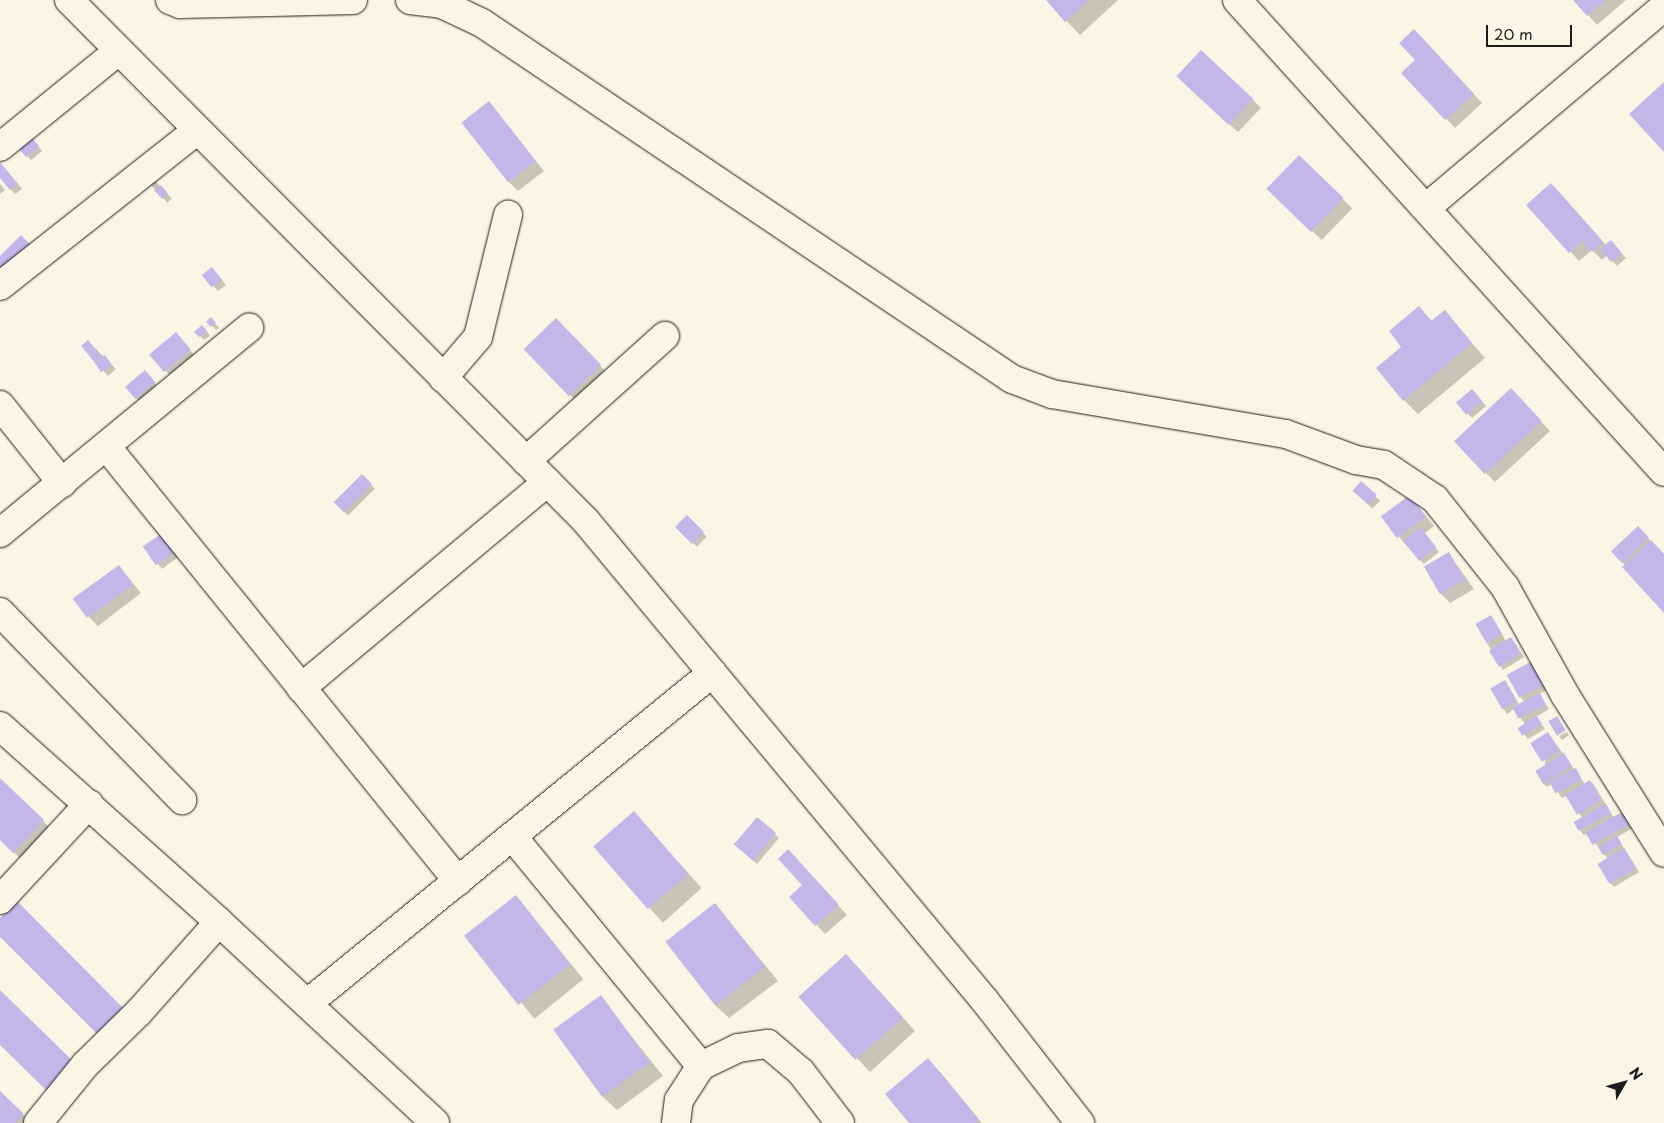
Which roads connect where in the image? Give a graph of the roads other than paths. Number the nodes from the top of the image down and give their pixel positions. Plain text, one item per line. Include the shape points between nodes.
1 (69, 0) edge
2 (170, 0) edge
3 (353, 0) edge
4 (410, 0) edge
5 (1237, 0) edge
6 (1664, 7) edge
7 (117, 52) junction
8 (196, 131) junction
9 (0, 147) edge
10 (1426, 208) junction
11 (508, 215) dead end
12 (0, 286) edge
13 (249, 328) dead end
14 (665, 336) dead end
15 (443, 378) junction
16 (0, 405) edge
17 (106, 446) junction
18 (1660, 460) edge
19 (526, 461) junction
20 (62, 482) junction
21 (547, 482) junction
22 (0, 533) edge
23 (0, 612) edge
24 (712, 673) junction
25 (302, 688) junction
26 (0, 726) edge
27 (182, 800) dead end
28 (89, 804) junction
29 (512, 836) junction
30 (1664, 853) edge
31 (458, 881) junction
32 (0, 900) edge
33 (219, 922) junction
34 (308, 1003) junction
35 (701, 1066) junction
36 (38, 1123) edge
37 (435, 1123) edge
38 (676, 1123) edge
39 (840, 1123) edge
40 (1080, 1123) edge

1 - 7 street
2 - 3 street via 180,4
4 - 30 street via 442,4 482,23 1012,379 1052,394 1286,434 1356,460 1384,465 1435,499 1505,587 1565,695
5 - 10 street
6 - 10 street
7 - 8 street
7 - 9 street
8 - 12 street
8 - 15 street
10 - 18 street
11 - 15 street via 478,337
13 - 17 street
14 - 19 street
15 - 19 street
16 - 20 street
17 - 20 street
17 - 25 street
19 - 21 street
20 - 22 street
21 - 24 street via 585,520
21 - 25 street
23 - 27 street
24 - 29 street
24 - 40 street via 985,1001
25 - 31 street
26 - 28 street
28 - 32 street
28 - 33 street
29 - 31 street
29 - 35 street
31 - 34 street
33 - 34 street
33 - 36 street via 139,1012 85,1064
34 - 37 street
35 - 38 street via 679,1100
35 - 39 street via 738,1048 768,1044 800,1072

